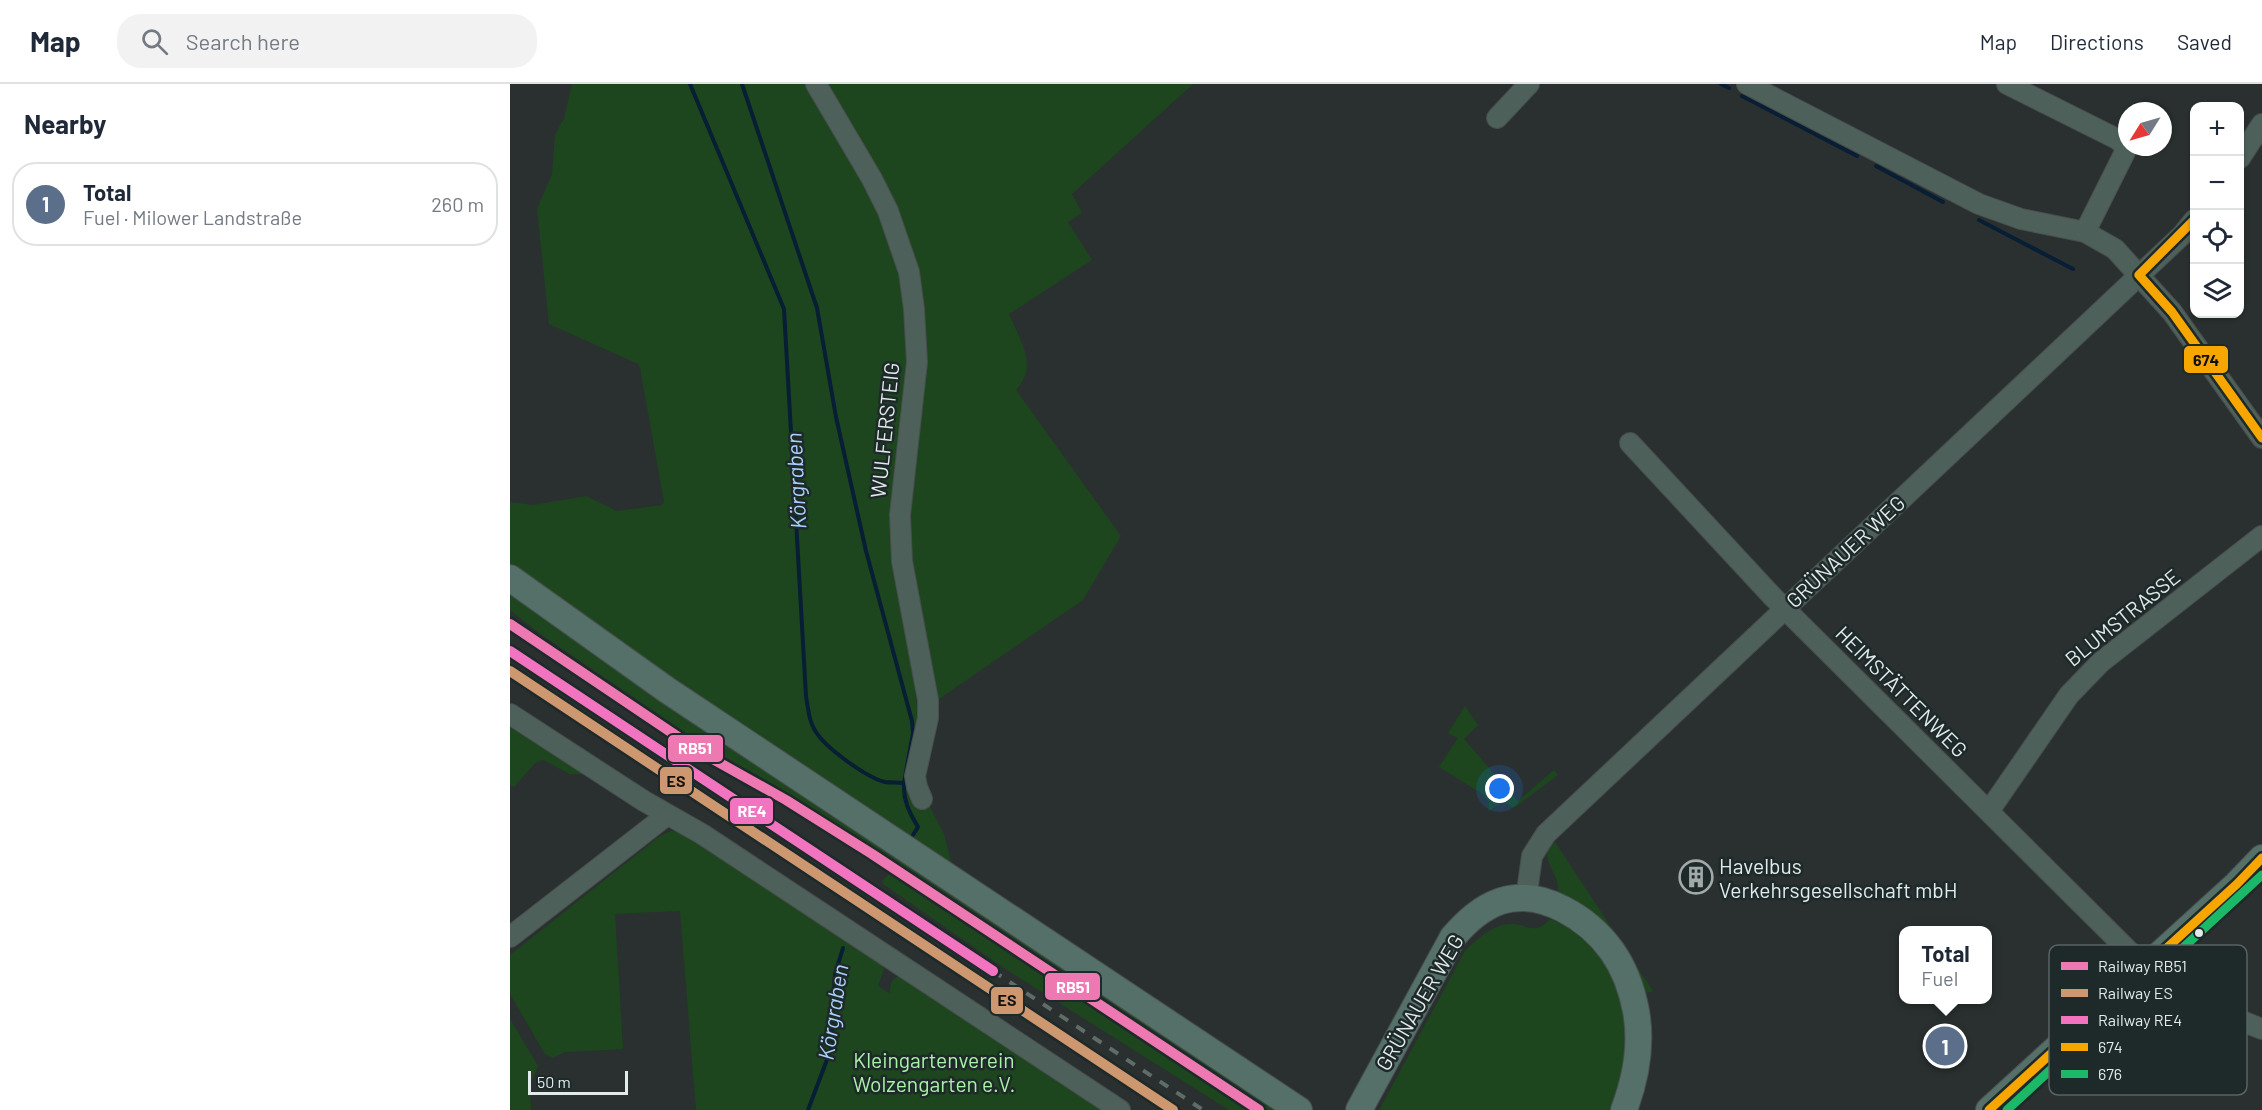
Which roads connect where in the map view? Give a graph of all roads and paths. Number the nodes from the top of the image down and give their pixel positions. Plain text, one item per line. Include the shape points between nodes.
1 (816, 84) edge
2 (1529, 84) edge
3 (1747, 84) edge
4 (2007, 84) edge
5 (1497, 118) dead end
6 (2262, 124) edge
7 (2241, 156) edge
8 (2190, 224) edge
9 (2085, 232) junction
10 (2139, 275) junction
11 (2262, 438) edge
12 (1630, 443) dead end
13 (2262, 536) edge
14 (510, 578) edge
15 (1785, 607) junction
16 (510, 714) edge
17 (922, 799) dead end
18 (1989, 811) junction
19 (667, 814) junction
20 (2262, 858) edge
21 (2262, 867) edge
22 (2237, 884) junction
23 (1526, 899) junction
24 (510, 937) edge
25 (2124, 945) edge
26 (2170, 945) edge
27 (2247, 1023) edge
28 (2262, 1029) edge
29 (2049, 1055) edge
30 (1120, 1110) edge
31 (1299, 1110) edge
32 (1359, 1110) edge
33 (1624, 1110) edge
34 (1989, 1110) edge

1 - 17 street, WULFERSTEIG via 888,211 909,272 917,362 900,515 902,561 928,700 928,718 915,776
2 - 5 street
3 - 9 street via 1979,204 2021,219
4 - 9 street via 2124,145 2125,152
6 - 7 street
8 - 10 street, GRÜNAUER WEG
9 - 10 street via 2115,249
10 - 11 street via 2172,312
10 - 15 street, GRÜNAUER WEG
12 - 15 street, HEIMSTÄTTENWEG
13 - 18 street, BLUMSTRASSE via 2080,682
14 - 31 main road via 677,697
15 - 18 street, HEIMSTÄTTENWEG
15 - 23 street, GRÜNAUER WEG via 1546,834 1533,856
16 - 19 street
18 - 25 street, HEIMSTÄTTENWEG
19 - 24 street
19 - 30 street
20 - 22 main road
21 - 22 main road
22 - 26 main road
23 - 32 main road, GRÜNAUER WEG via 1502,901 1483,910 1454,937
23 - 33 main road, GRÜNAUER WEG via 1551,904 1575,916 1602,939 1622,967 1638,1032 1635,1072
27 - 28 street, HEIMSTÄTTENWEG
29 - 34 main road

